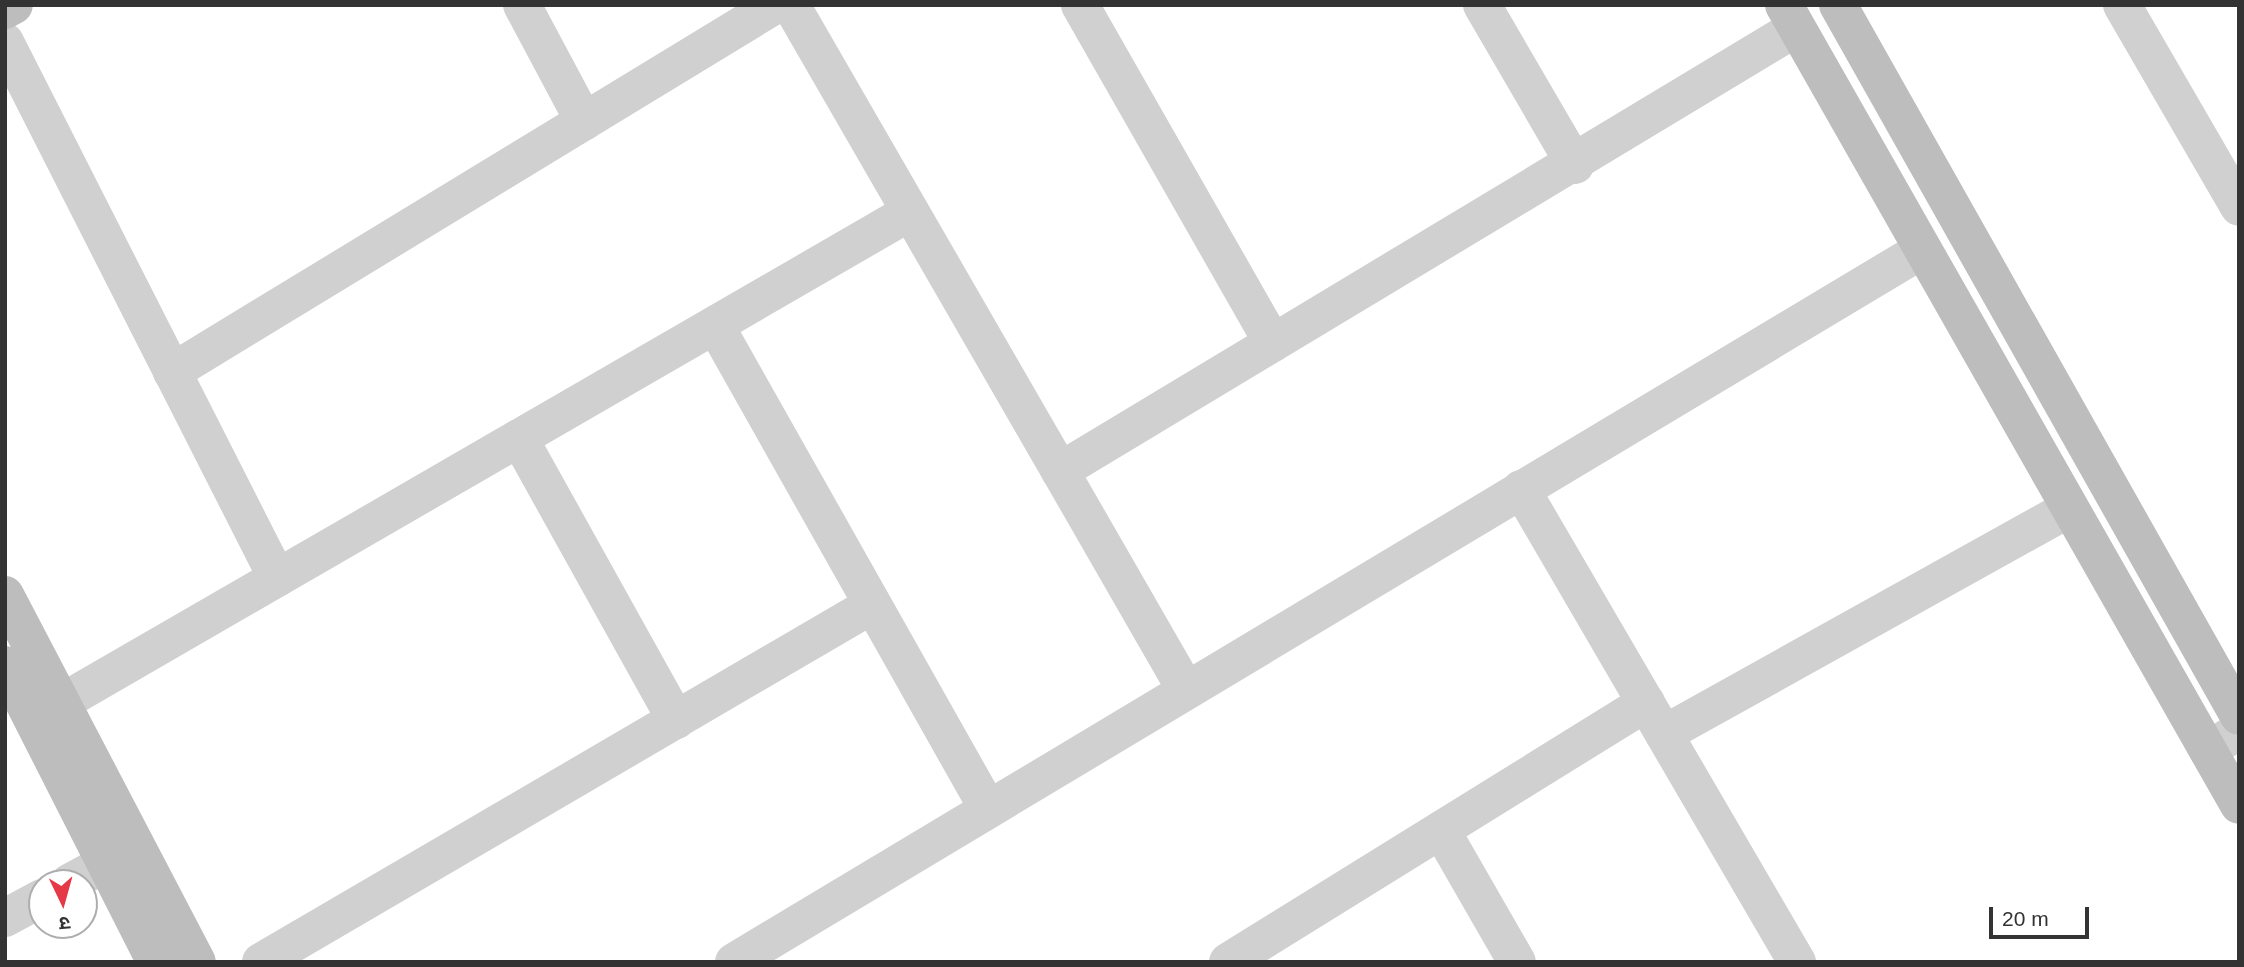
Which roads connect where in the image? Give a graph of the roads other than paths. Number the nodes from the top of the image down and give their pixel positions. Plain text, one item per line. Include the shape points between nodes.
1 (14, 5) edge
2 (522, 5) edge
3 (775, 5) edge
4 (791, 5) edge
5 (1080, 5) edge
6 (1482, 5) edge
7 (1838, 5) edge
8 (2122, 5) edge
9 (5, 10) edge
10 (1790, 17) edge
11 (5, 42) edge
12 (584, 121) junction
13 (1575, 164) junction
14 (2239, 207) edge
15 (910, 212) junction
16 (1920, 251) junction
17 (715, 325) junction
18 (1273, 344) junction
19 (172, 372) junction
20 (519, 438) junction
21 (1060, 471) junction
22 (1521, 489) junction
23 (2069, 509) junction
24 (276, 578) junction
25 (5, 595) edge
26 (872, 605) junction
27 (5, 664) edge
28 (1186, 690) junction
29 (59, 704) junction
30 (2239, 716) edge
31 (1655, 719) junction
32 (676, 720) junction
33 (2223, 741) edge
34 (2239, 805) edge
35 (988, 809) junction
36 (1441, 830) junction
37 (106, 863) junction
38 (95, 869) edge
39 (28, 906) edge
40 (5, 918) edge
41 (1231, 961) edge
42 (156, 962) edge
43 (197, 962) edge
44 (261, 962) edge
45 (734, 962) edge
46 (1517, 962) edge
47 (1797, 962) edge

1 - 9 street
2 - 12 street
3 - 12 street
4 - 15 street
5 - 18 street
6 - 13 street
7 - 30 street
8 - 14 street
10 - 13 street
10 - 16 street
11 - 19 street
12 - 19 street
13 - 18 street
15 - 17 street
15 - 21 street
16 - 22 street
16 - 23 street
17 - 20 street
17 - 26 street
18 - 21 street
19 - 24 street
20 - 24 street
20 - 32 street
21 - 28 street
22 - 28 street
22 - 31 street
23 - 31 street
23 - 33 street
24 - 29 street
25 - 29 street
26 - 32 street
26 - 35 street
27 - 37 street
28 - 35 street
29 - 43 street
31 - 36 street
31 - 47 street
32 - 44 street
33 - 34 street
35 - 45 street
36 - 41 street
36 - 46 street
37 - 38 street
37 - 42 street
39 - 40 street

